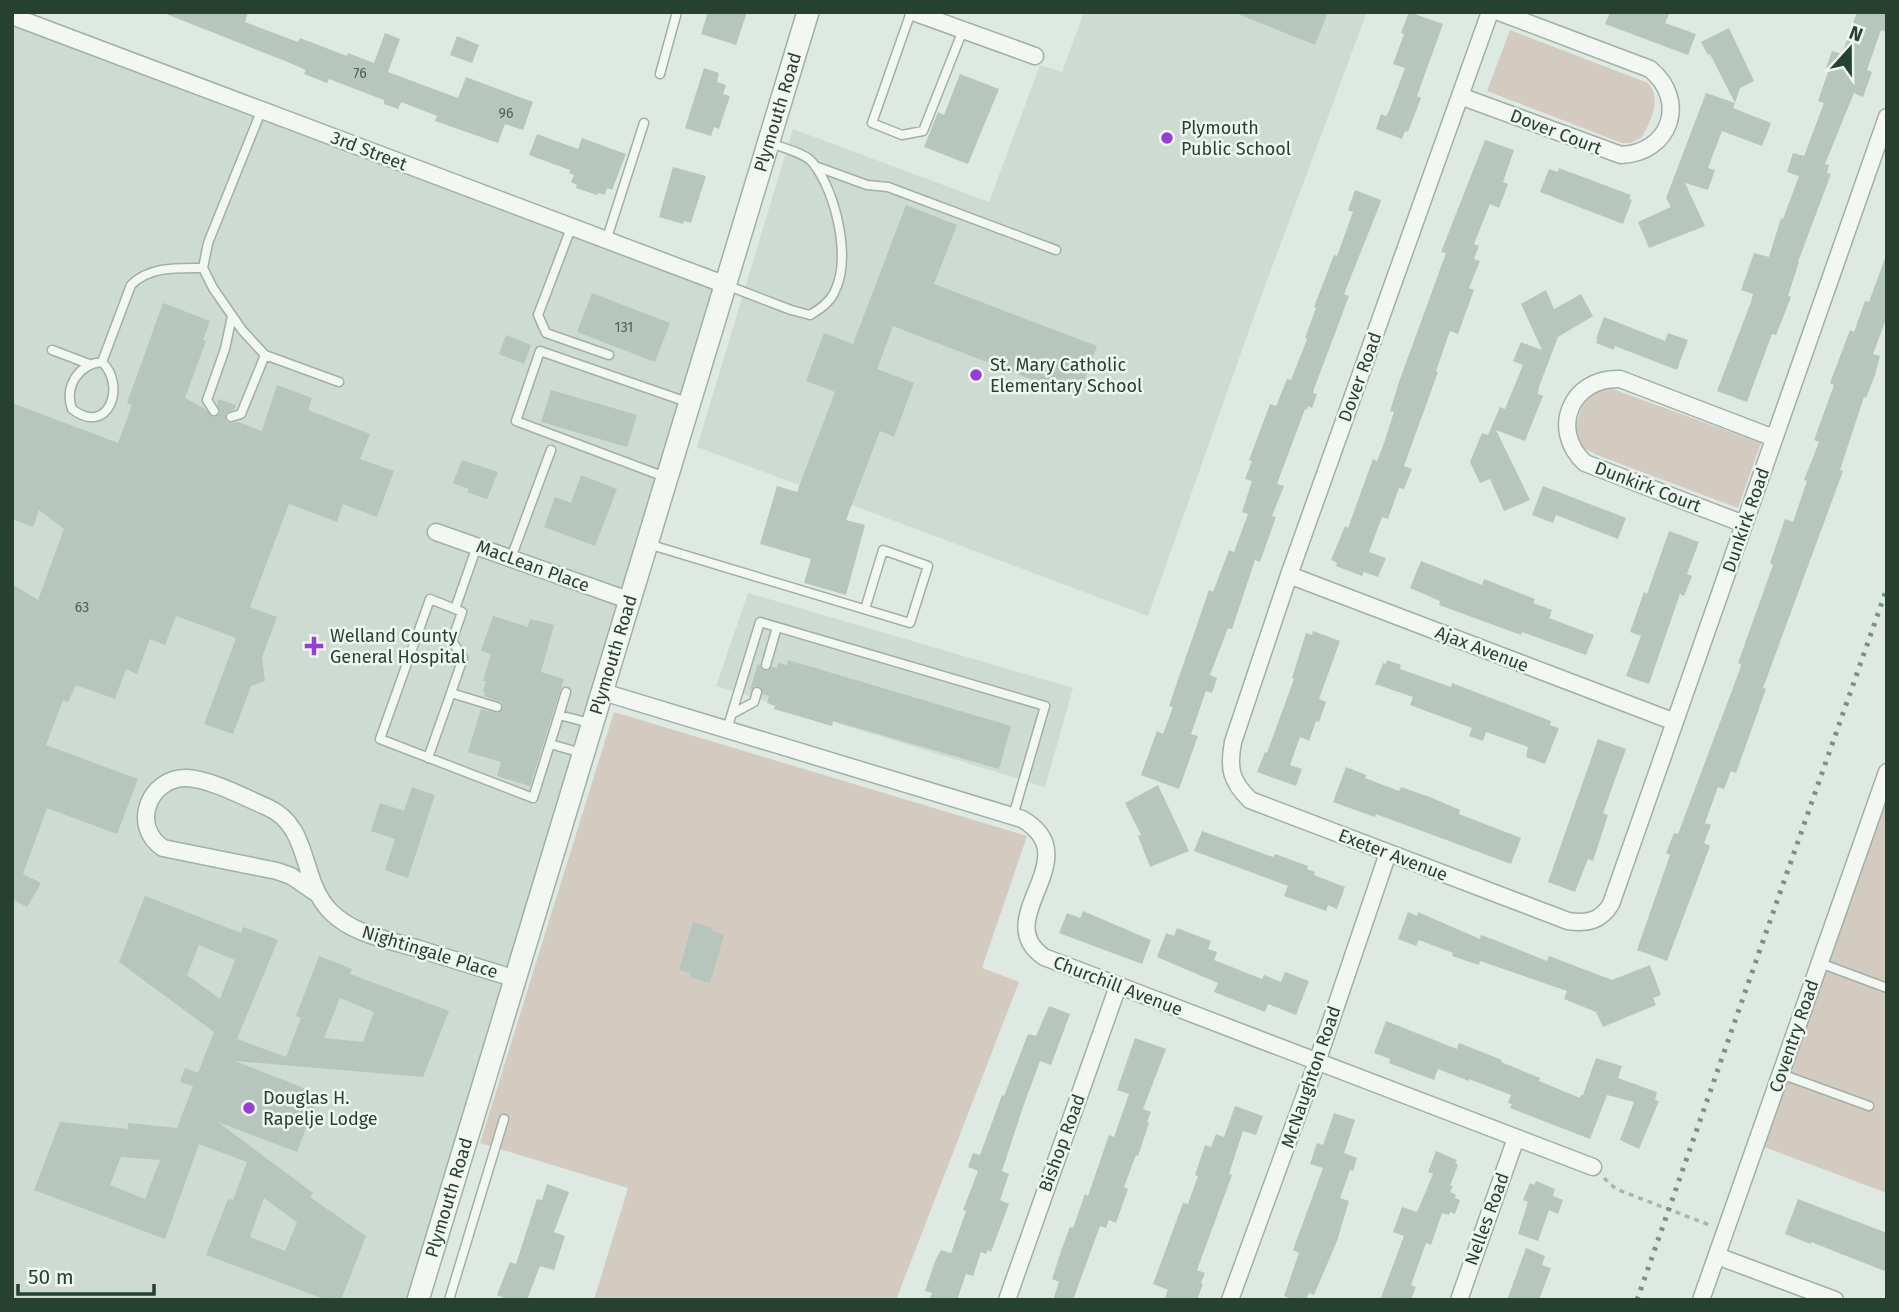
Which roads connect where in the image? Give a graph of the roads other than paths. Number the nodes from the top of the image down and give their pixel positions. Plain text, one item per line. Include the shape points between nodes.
1 (677, 12) edge
2 (808, 12) edge
3 (912, 12) edge
4 (1490, 12) edge
5 (1499, 12) edge
6 (12, 16) edge
7 (963, 30) junction
8 (1035, 56) dead end
9 (660, 75) dead end
10 (1460, 96) junction
11 (262, 109) junction
12 (1887, 117) edge
13 (645, 123) dead end
14 (769, 142) junction
15 (814, 165) junction
16 (571, 228) junction
17 (606, 241) junction
18 (1056, 250) dead end
19 (203, 268) junction
20 (726, 285) junction
21 (232, 316) junction
22 (52, 350) dead end
23 (265, 355) junction
24 (609, 355) dead end
25 (103, 362) junction
26 (89, 364) junction
27 (339, 382) dead end
28 (690, 403) junction
29 (214, 411) dead end
30 (231, 417) dead end
31 (1774, 438) junction
32 (551, 450) dead end
33 (667, 478) junction
34 (1744, 524) junction
35 (436, 532) dead end
36 (648, 544) junction
37 (477, 547) junction
38 (512, 558) junction
39 (1289, 575) junction
40 (631, 601) junction
41 (455, 609) junction
42 (864, 609) junction
43 (777, 627) junction
44 (766, 665) dead end
45 (603, 691) junction
46 (566, 692) dead end
47 (757, 692) dead end
48 (450, 694) junction
49 (497, 707) dead end
50 (559, 715) junction
51 (730, 722) junction
52 (1675, 722) junction
53 (593, 723) junction
54 (1233, 742) joint
55 (550, 744) junction
56 (584, 753) junction
57 (428, 758) junction
58 (1887, 772) edge
59 (1013, 816) junction
60 (1388, 853) junction
61 (316, 893) junction
62 (1598, 919) joint
63 (1820, 963) junction
64 (516, 979) junction
65 (1118, 986) junction
66 (1887, 988) edge
67 (1317, 1062) junction
68 (1781, 1074) junction
69 (1869, 1106) dead end
70 (504, 1119) dead end
71 (1516, 1138) junction
72 (1593, 1167) road end
73 (1717, 1256) junction
74 (418, 1300) edge
75 (449, 1300) edge
76 (1007, 1300) edge
77 (1230, 1300) edge
78 (1459, 1300) edge
79 (1701, 1300) edge
80 (1835, 1300) edge

1 - 9 lane
2 - 14 street, Plymouth Road
3 - 7 street
3 - 7 lane via 872,123 902,135 923,131
4 - 10 street, Dover Road
5 - 10 street, Dover Court via 1650,69 1669,95 1667,127 1648,148 1621,155
6 - 11 street, 3rd Street
7 - 8 street
10 - 39 street, Dover Road
11 - 16 street, 3rd Street
11 - 19 lane via 208,243
12 - 31 street, Dunkirk Road
13 - 17 lane
14 - 15 lane via 808,158
14 - 20 street, Plymouth Road
15 - 18 lane via 867,185 888,187
15 - 20 lane via 839,224 840,271 835,292 824,307 810,315
16 - 17 street, 3rd Street
16 - 24 lane via 538,315 546,333
17 - 20 street, 3rd Street
19 - 21 lane
19 - 25 lane via 141,275 131,285
20 - 28 street, Plymouth Road
21 - 23 lane
21 - 29 lane via 207,400
22 - 26 lane
23 - 27 lane
23 - 30 lane via 242,414
25 - 26 lane
25 - 26 lane via 115,382 111,401 95,419 83,418 70,403 72,386
28 - 33 street, Plymouth Road
28 - 33 lane via 540,351 516,421
31 - 34 street, Dunkirk Road
31 - 34 street, Dunkirk Court via 1620,379 1588,386 1570,408 1568,436 1585,463
32 - 38 lane
33 - 36 street, Plymouth Road
34 - 52 street, Dunkirk Road
35 - 37 street, MacLean Place
36 - 40 street, Plymouth Road
36 - 42 lane
37 - 38 street, MacLean Place
37 - 41 lane
38 - 40 street, MacLean Place
39 - 52 street, Ajax Avenue
39 - 54 street, Dover Road
40 - 45 street, Plymouth Road
41 - 48 lane via 462,612 452,641 463,657
41 - 57 lane via 430,599 380,739
42 - 42 lane via 910,623 928,566 883,550
43 - 44 lane
43 - 51 lane via 760,622
43 - 59 lane via 1045,706
45 - 51 street, Churchill Avenue
45 - 53 street, Plymouth Road
46 - 50 lane
47 - 51 lane via 754,702
48 - 49 lane
48 - 57 lane
50 - 53 lane
50 - 55 lane
51 - 59 street, Churchill Avenue
52 - 62 street, Dunkirk Road via 1612,902
53 - 56 street, Plymouth Road
54 - 60 street, Exeter Avenue via 1232,773 1250,800
55 - 56 lane
55 - 57 lane via 533,798
56 - 64 street, Plymouth Road
58 - 63 street, Coventry Road
59 - 65 street, Churchill Avenue via 1036,828 1047,846 1027,920 1031,946 1054,962
60 - 62 street, Exeter Avenue via 1568,921
60 - 67 street, McNaughton Road
61 - 61 street, Nightingale Place via 298,837 275,811 188,778 162,786 148,803 148,831 163,848 277,871
61 - 64 street, Nightingale Place via 334,915 359,930
63 - 66 lane
63 - 68 street, Coventry Road
64 - 74 street, Plymouth Road
65 - 67 street, Churchill Avenue
65 - 76 street, Bishop Road
67 - 71 street, Churchill Avenue
67 - 77 street, McNaughton Road
68 - 69 lane
68 - 73 street, Coventry Road
70 - 75 lane
71 - 72 street, Churchill Avenue
71 - 78 street, Nelles Road
73 - 79 street, Coventry Road
73 - 80 street

